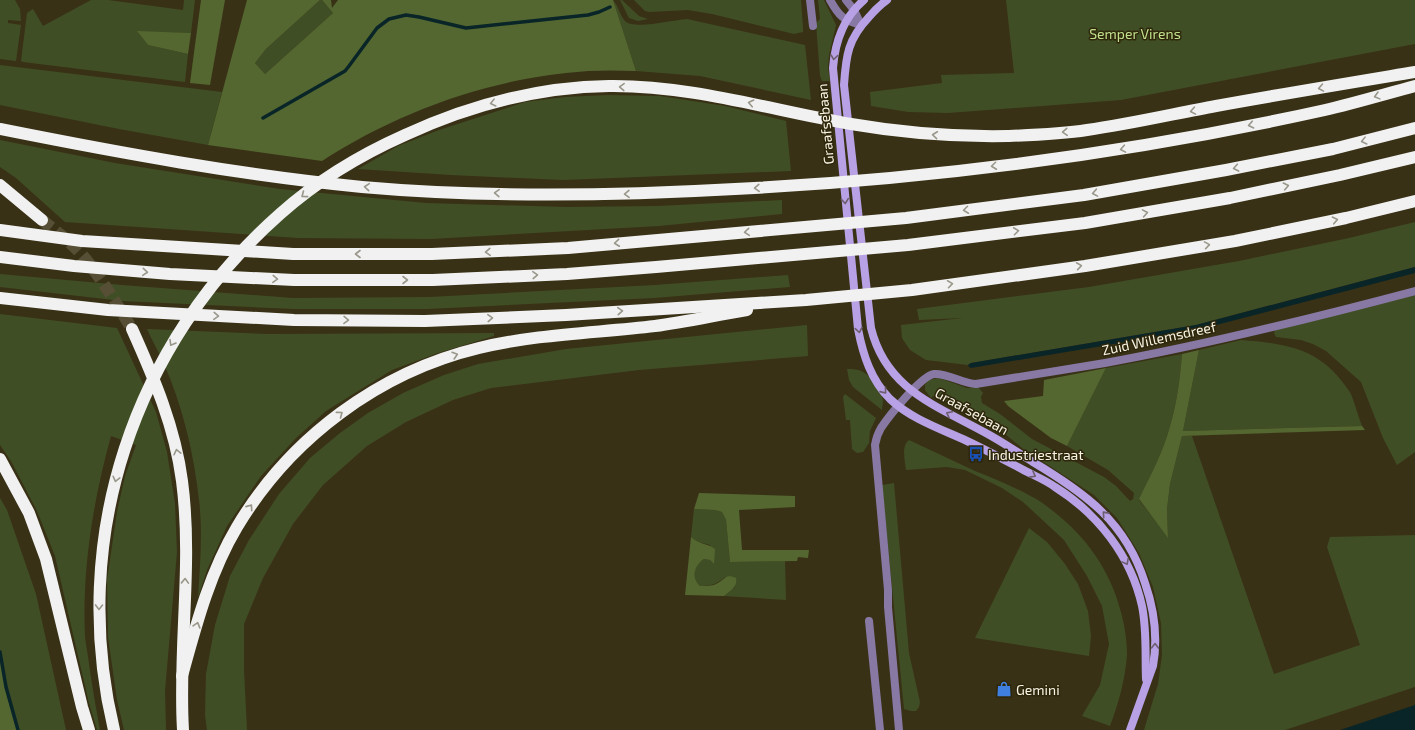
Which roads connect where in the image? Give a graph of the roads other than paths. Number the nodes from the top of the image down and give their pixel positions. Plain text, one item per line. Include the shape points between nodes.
1 (810, 0) edge
2 (830, 0) edge
3 (846, 0) edge
4 (864, 0) edge
5 (887, 0) edge
6 (854, 10) junction
7 (846, 21) junction
8 (861, 25) junction
9 (813, 26) dead end
10 (1415, 72) edge
11 (1415, 86) edge
12 (1415, 128) edge
13 (0, 129) edge
14 (1415, 157) edge
15 (0, 185) edge
16 (1415, 201) edge
17 (42, 220) tunnel mouth
18 (0, 230) edge
19 (0, 257) edge
20 (1415, 290) edge
21 (0, 298) edge
22 (806, 300) junction
23 (132, 329) tunnel mouth
24 (911, 391) junction
25 (899, 406) junction
26 (0, 459) edge
27 (869, 621) dead end
28 (182, 676) junction
29 (1146, 683) junction
30 (89, 730) edge
31 (114, 730) edge
32 (183, 730) edge
33 (880, 730) edge
34 (899, 730) edge
35 (1130, 730) edge

1 - 9 street
2 - 7 street
3 - 6 street
4 - 6 main road, Graafsebaan
5 - 8 main road, Graafsebaan
6 - 7 main road, Graafsebaan
6 - 8 street
7 - 8 street
7 -> 25 main road, Graafsebaan via 835,48 833,68 858,328 872,374 884,393
8 - 24 main road, Graafsebaan via 849,47 844,85 871,328 874,340 888,367
10 -> 31 highway via 1083,131 1009,136 944,136 899,131 721,97 668,89 608,86 524,96 477,107 434,121 384,144 351,162 300,198 249,243 222,272 192,312 164,356 139,406 126,441 108,512 100,579 100,643 107,700
11 -> 13 highway via 1328,109 1221,132 1084,155 902,178 656,194 565,196 363,187 283,178 116,152
12 -> 18 highway via 1333,149 1084,195 906,218 568,248 432,254 294,254 82,240
19 -> 14 highway via 170,274 294,280 433,280 567,274 908,245 1085,223 1230,198
15 - 17 highway
22 -> 16 highway via 912,290 1085,266 1235,241
20 - 24 street, Zuid Willemsdreef via 1238,335 1105,362 976,384 932,374
21 -> 22 highway via 108,310 294,320 425,321
28 -> 22 highway via 198,620 216,571 237,527 252,505 300,447 341,413 380,386 440,359 477,348 564,334 656,326
28 -> 23 highway via 186,529 182,480 166,410
24 - 25 street
29 -> 24 main road, Graafsebaan via 1155,655 1153,615 1148,590 1127,544 1111,521 1090,499 1058,476 986,432 930,404
25 -> 29 main road, Graafsebaan via 1054,486 1095,518 1121,553 1138,590 1144,620
25 - 34 street via 878,433 875,453
26 - 30 highway via 29,513 46,559
27 - 33 street
28 - 32 highway
29 - 35 main road, Graafsebaan

